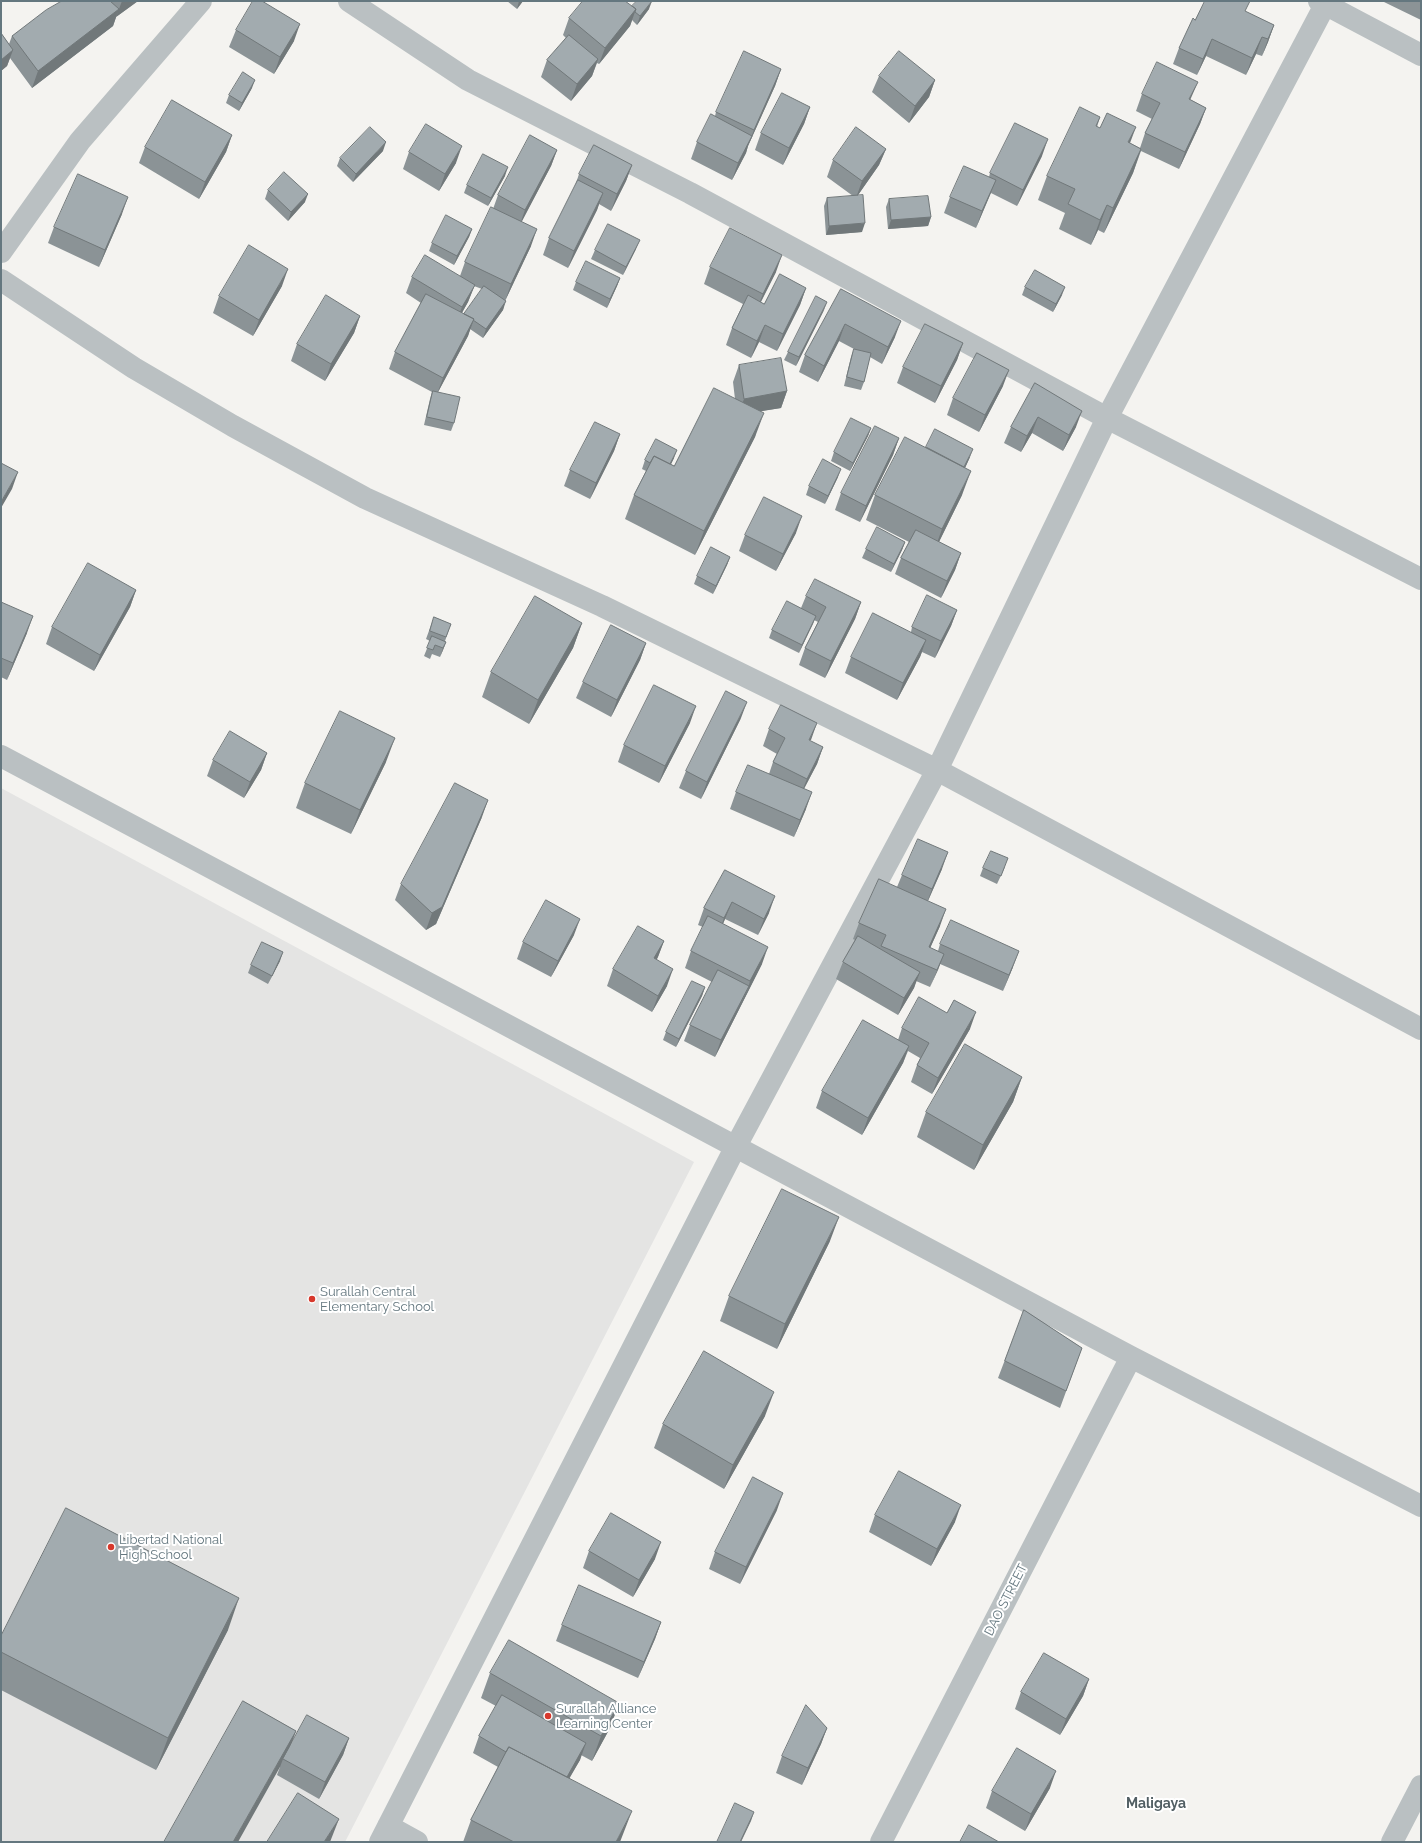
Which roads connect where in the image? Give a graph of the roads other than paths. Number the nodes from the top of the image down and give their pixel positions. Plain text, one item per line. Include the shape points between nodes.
1 (201, 1) edge
2 (349, 1) edge
3 (1324, 2) edge
4 (1421, 55) edge
5 (1, 252) edge
6 (1, 280) edge
7 (1107, 418) junction
8 (1421, 579) edge
9 (1, 756) edge
10 (936, 770) junction
11 (1421, 1029) edge
12 (735, 1148) junction
13 (1131, 1357) junction
14 (1421, 1506) edge
15 (1421, 1786) edge
16 (384, 1834) edge
17 (417, 1842) edge
18 (882, 1842) edge
19 (1392, 1842) edge

1 - 5 street via 80,141
2 - 7 street via 468,80 690,193
3 - 4 street
3 - 7 street
6 - 10 street via 134,368 365,498 602,606
7 - 8 street
7 - 10 street
9 - 12 street
10 - 11 street
10 - 12 street
12 - 13 street
12 - 16 street
13 - 14 street
13 - 18 street, DAO STREET
15 - 19 street
16 - 17 street

